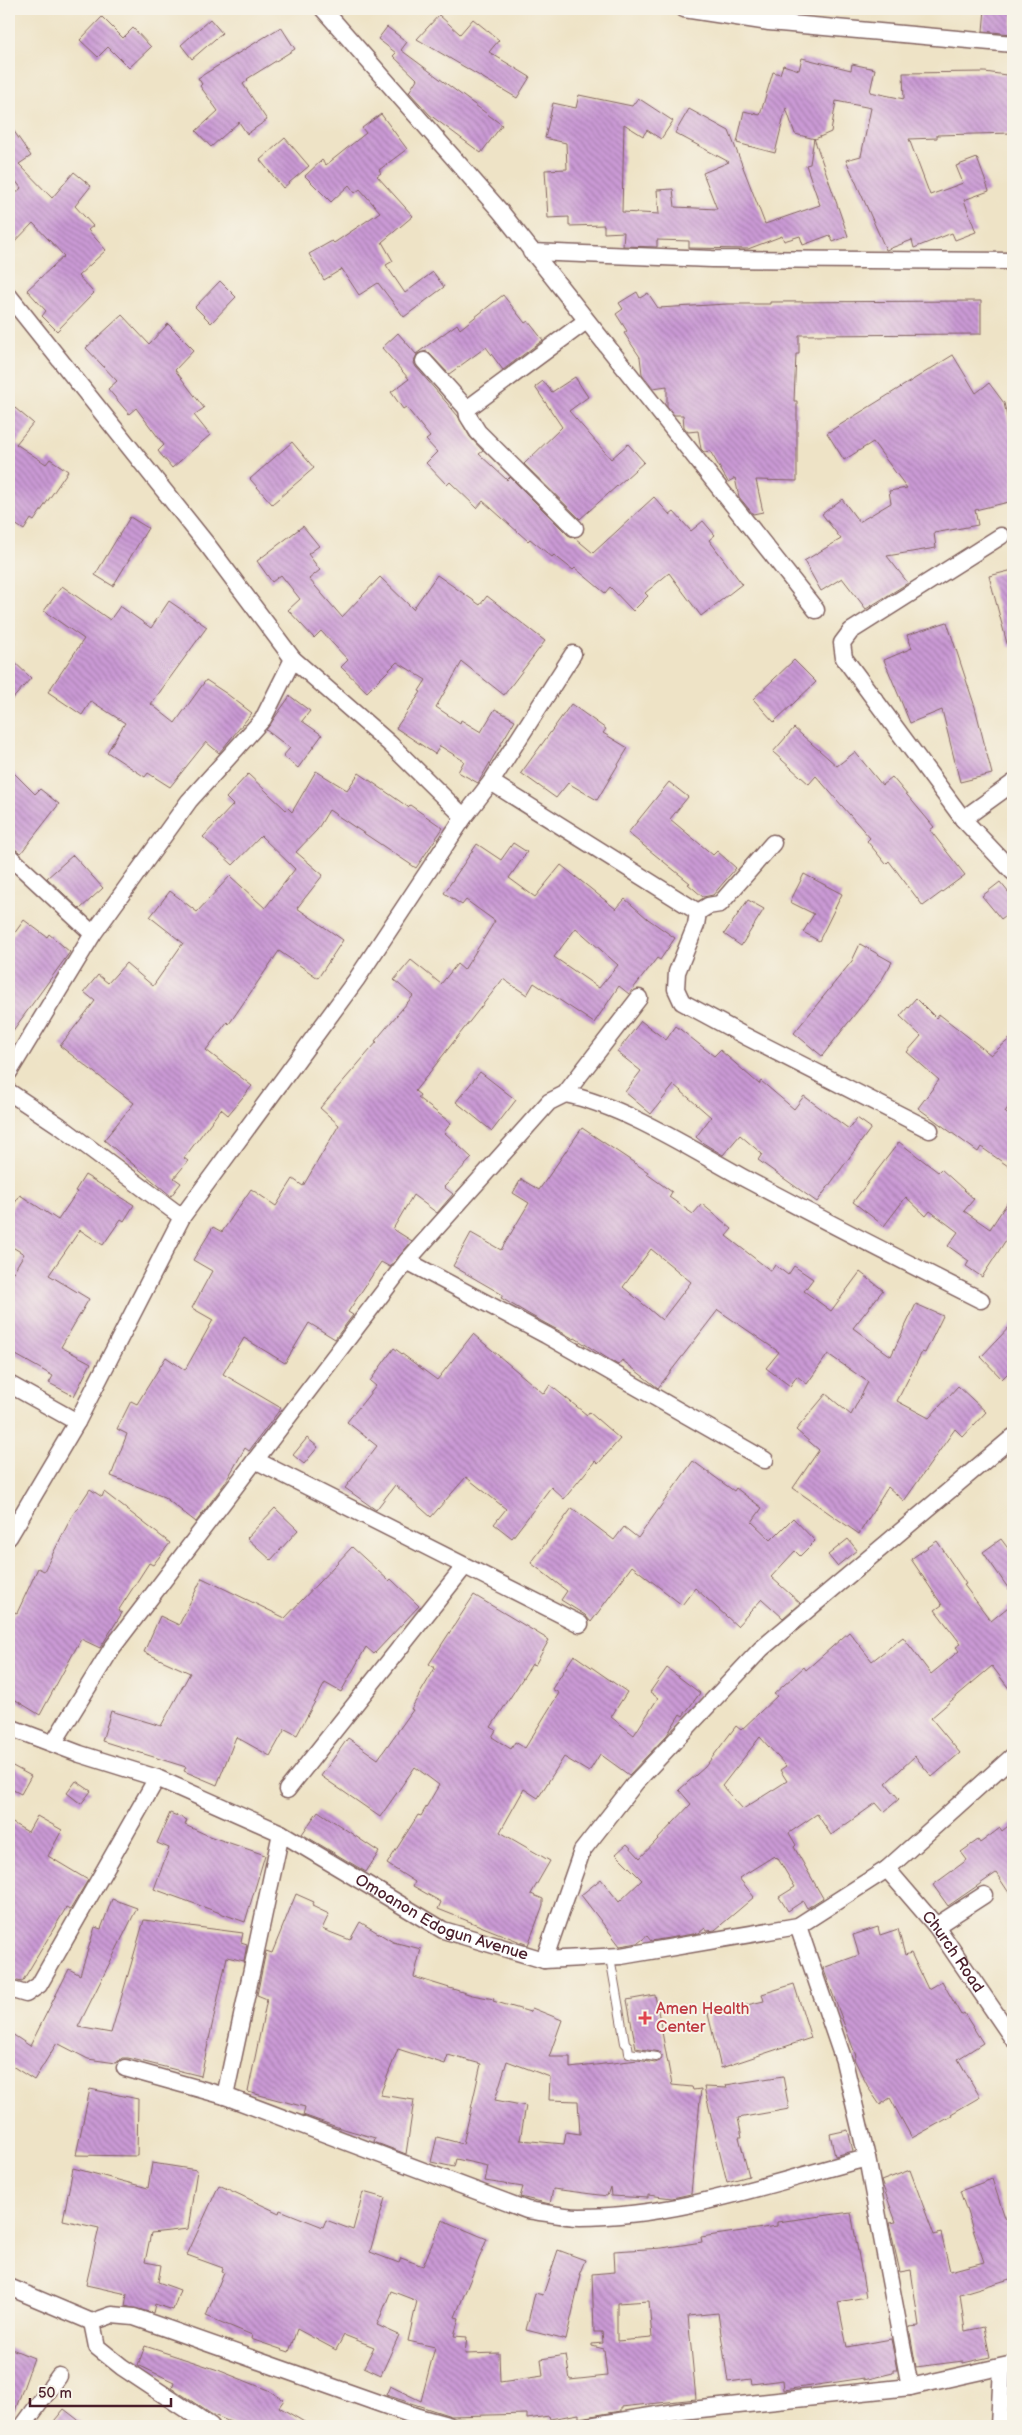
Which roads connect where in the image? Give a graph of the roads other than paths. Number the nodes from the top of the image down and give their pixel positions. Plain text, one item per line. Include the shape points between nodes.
1 (323, 9) edge
2 (684, 9) edge
3 (1013, 44) edge
4 (531, 252) junction
5 (1013, 261) edge
6 (9, 296) edge
7 (586, 321) junction
8 (424, 361) dead end
9 (467, 408) junction
10 (576, 528) dead end
11 (1001, 536) dead end
12 (816, 610) dead end
13 (573, 654) dead end
14 (293, 659) junction
15 (491, 782) junction
16 (1013, 783) edge
17 (464, 817) junction
18 (963, 819) junction
19 (773, 843) dead end
20 (9, 856) edge
21 (1013, 872) edge
22 (698, 912) junction
23 (93, 934) junction
24 (639, 998) dead end
25 (9, 1072) edge
26 (9, 1092) edge
27 (565, 1094) junction
28 (930, 1130) dead end
29 (182, 1217) junction
30 (407, 1261) junction
31 (981, 1300) dead end
32 (9, 1384) edge
33 (77, 1422) junction
34 (1013, 1437) edge
35 (255, 1460) junction
36 (765, 1460) dead end
37 (9, 1537) edge
38 (464, 1567) junction
39 (580, 1624) dead end
40 (9, 1727) edge
41 (54, 1742) junction
42 (1013, 1756) edge
43 (157, 1778) junction
44 (287, 1790) dead end
45 (281, 1834) junction
46 (887, 1869) junction
47 (984, 1895) dead end
48 (798, 1926) junction
49 (936, 1926) junction
50 (610, 1957) junction
51 (544, 1960) junction
52 (9, 1989) edge
53 (1013, 2039) edge
54 (656, 2057) dead end
55 (124, 2068) dead end
56 (225, 2096) junction
57 (867, 2158) junction
58 (9, 2287) edge
59 (92, 2322) junction
60 (1008, 2365) edge
61 (59, 2376) dead end
62 (910, 2387) junction
63 (684, 2419) edge
64 (23, 2426) edge
65 (211, 2426) edge
66 (451, 2426) edge
67 (589, 2426) edge
68 (1000, 2426) edge

1 - 4 street via 501,212
2 - 3 street via 769,22
4 - 5 street via 712,259
4 - 7 street
6 - 14 street via 209,546
7 - 9 street
7 - 12 street
8 - 9 street
9 - 10 street via 478,432
11 - 18 street via 851,631 842,642 844,658
13 - 15 street
14 - 17 street via 390,743
14 - 23 street via 263,719 189,801
15 - 17 street
15 - 22 street
16 - 18 street
17 - 29 street via 356,980
18 - 21 street
19 - 22 street via 720,904
20 - 23 street
22 - 28 street via 677,972 676,988 682,1002
23 - 25 street
24 - 27 street
26 - 29 street
27 - 30 street via 549,1102
27 - 31 street via 586,1098 656,1130 860,1240
29 - 33 street
30 - 35 street
30 - 36 street via 546,1335
32 - 33 street
33 - 37 street
34 - 51 street via 761,1649 636,1782 582,1851
35 - 38 street
35 - 41 street via 112,1648
38 - 39 street
38 - 44 street
40 - 41 street, Omoanon Edogun Avenue
41 - 43 street, Omoanon Edogun Avenue via 80,1754
42 - 46 street, Omoanon Edogun Avenue
43 - 45 street, Omoanon Edogun Avenue
43 - 52 street via 39,1985 26,1994
45 - 51 street, Omoanon Edogun Avenue via 443,1930
45 - 56 street
46 - 48 street, Omoanon Edogun Avenue
46 - 49 street, Church Road
47 - 49 street
48 - 50 street, Omoanon Edogun Avenue
48 - 57 street via 844,2061
49 - 53 street, Church Road
50 - 51 street, Omoanon Edogun Avenue
50 - 54 lane via 629,2053
55 - 56 street
56 - 57 street via 527,2210 579,2217 624,2214 693,2203
57 - 62 street
58 - 59 street
59 - 65 street via 97,2347 122,2368
59 - 66 street via 112,2315 134,2317
60 - 62 street
60 - 68 street
61 - 64 street
62 - 63 street
63 - 67 street

